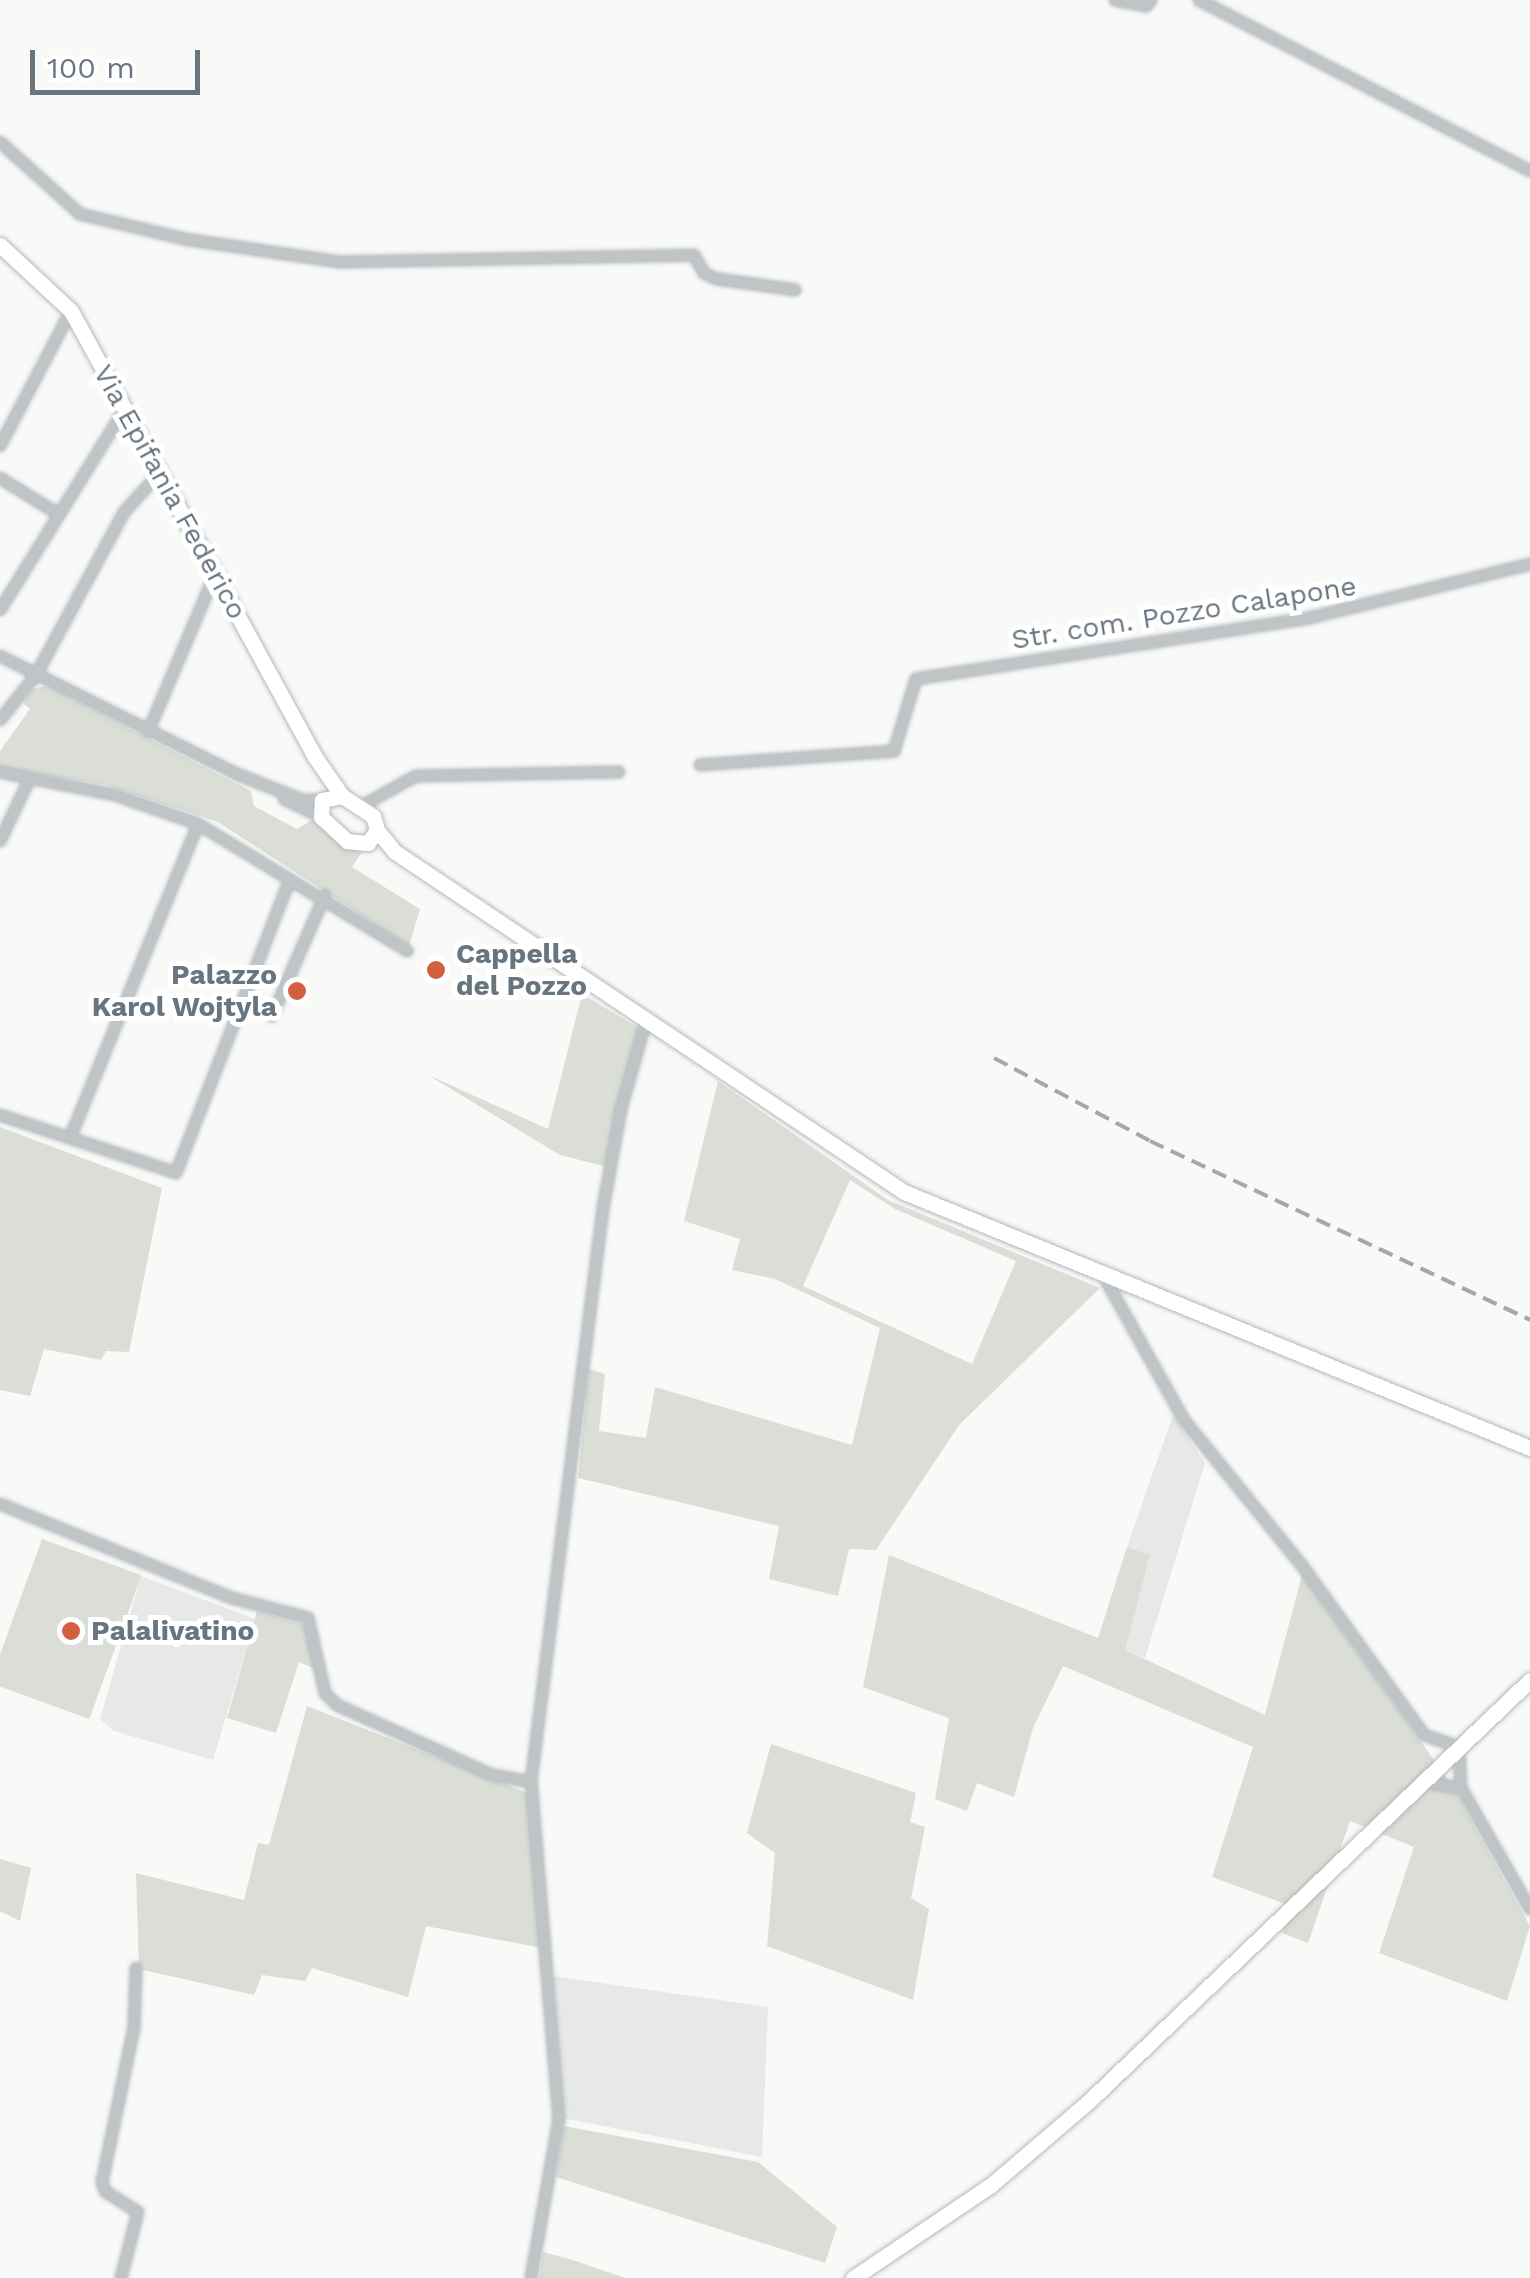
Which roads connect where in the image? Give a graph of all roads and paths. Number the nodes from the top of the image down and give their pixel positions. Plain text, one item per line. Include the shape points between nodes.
1 (1115, 0) edge
2 (1151, 0) edge
3 (1199, 0) edge
4 (0, 142) edge
5 (1530, 171) edge
6 (0, 245) edge
7 (795, 290) dead end
8 (71, 311) junction
9 (124, 410) junction
10 (0, 446) edge
11 (159, 474) junction
12 (0, 478) edge
13 (58, 514) junction
14 (1530, 564) edge
15 (215, 573) junction
16 (0, 610) edge
17 (0, 656) edge
18 (36, 675) junction
19 (0, 720) edge
20 (148, 732) junction
21 (315, 758) junction
22 (700, 765) dead end
23 (0, 772) edge
24 (619, 772) dead end
25 (30, 778) junction
26 (258, 783) junction
27 (396, 788) junction
28 (342, 796) junction
29 (323, 799) junction
30 (360, 807) junction
31 (321, 817) junction
32 (198, 824) junction
33 (377, 827) junction
34 (0, 841) edge
35 (364, 844) junction
36 (290, 879) junction
37 (452, 890) junction
38 (325, 896) junction
39 (408, 951) dead end
40 (272, 1016) dead end
41 (646, 1021) junction
42 (0, 1115) edge
43 (70, 1138) junction
44 (1102, 1275) junction
45 (1530, 1448) edge
46 (0, 1504) edge
47 (1530, 1680) edge
48 (1459, 1747) junction
49 (532, 1782) junction
50 (1423, 1782) junction
51 (1461, 1788) junction
52 (1530, 1909) edge
53 (136, 1968) dead end
54 (121, 2278) edge
55 (531, 2278) edge
56 (853, 2278) edge

1 - 2 street via 1146,6
3 - 5 street
4 - 7 street via 80,214 184,239 340,262 694,255 704,273 717,279
6 - 8 main road, Via Epifania Federico
8 - 9 main road, Via Epifania Federico
8 - 10 street
9 - 11 main road, Via Epifania Federico
9 - 13 street
11 - 15 main road, Via Epifania Federico
11 - 18 street via 124,512
12 - 13 street
13 - 16 street
14 - 22 street, Str. com. Pozzo Calapone via 1308,618 916,679 894,751
15 - 20 street
15 - 21 main road, Via Epifania Federico
17 - 18 street
18 - 19 street
18 - 20 street
20 - 26 street
21 - 28 main road, Via Epifania Federico
21 - 29 main road, Via Epifania Federico
23 - 25 street
24 - 27 street via 416,776
25 - 32 street via 115,795
25 - 34 street
26 - 29 street via 302,800
26 - 31 street
27 - 30 street
27 - 33 street
28 - 29 main road
28 - 30 main road
29 - 31 main road, Via Epifania Federico
30 - 33 main road
31 - 35 main road via 347,841
32 - 36 street
32 - 43 street
33 - 35 main road
33 - 37 main road via 395,852
35 - 37 main road
36 - 38 street
36 - 43 street via 176,1173
37 - 41 main road
38 - 39 street
38 - 40 street
41 - 44 main road via 904,1192
41 - 49 street via 603,1208
42 - 43 street
44 - 45 main road
44 - 48 street via 1184,1420 1303,1567 1424,1736
46 - 49 street via 232,1598 308,1618 325,1693 337,1705 492,1774
47 - 48 main road
48 - 50 main road
48 - 51 street
49 - 55 street via 559,2120
50 - 51 street
50 - 56 main road via 1088,2102 991,2185
51 - 52 street
53 - 54 street via 134,2028 102,2182 105,2192 138,2212

